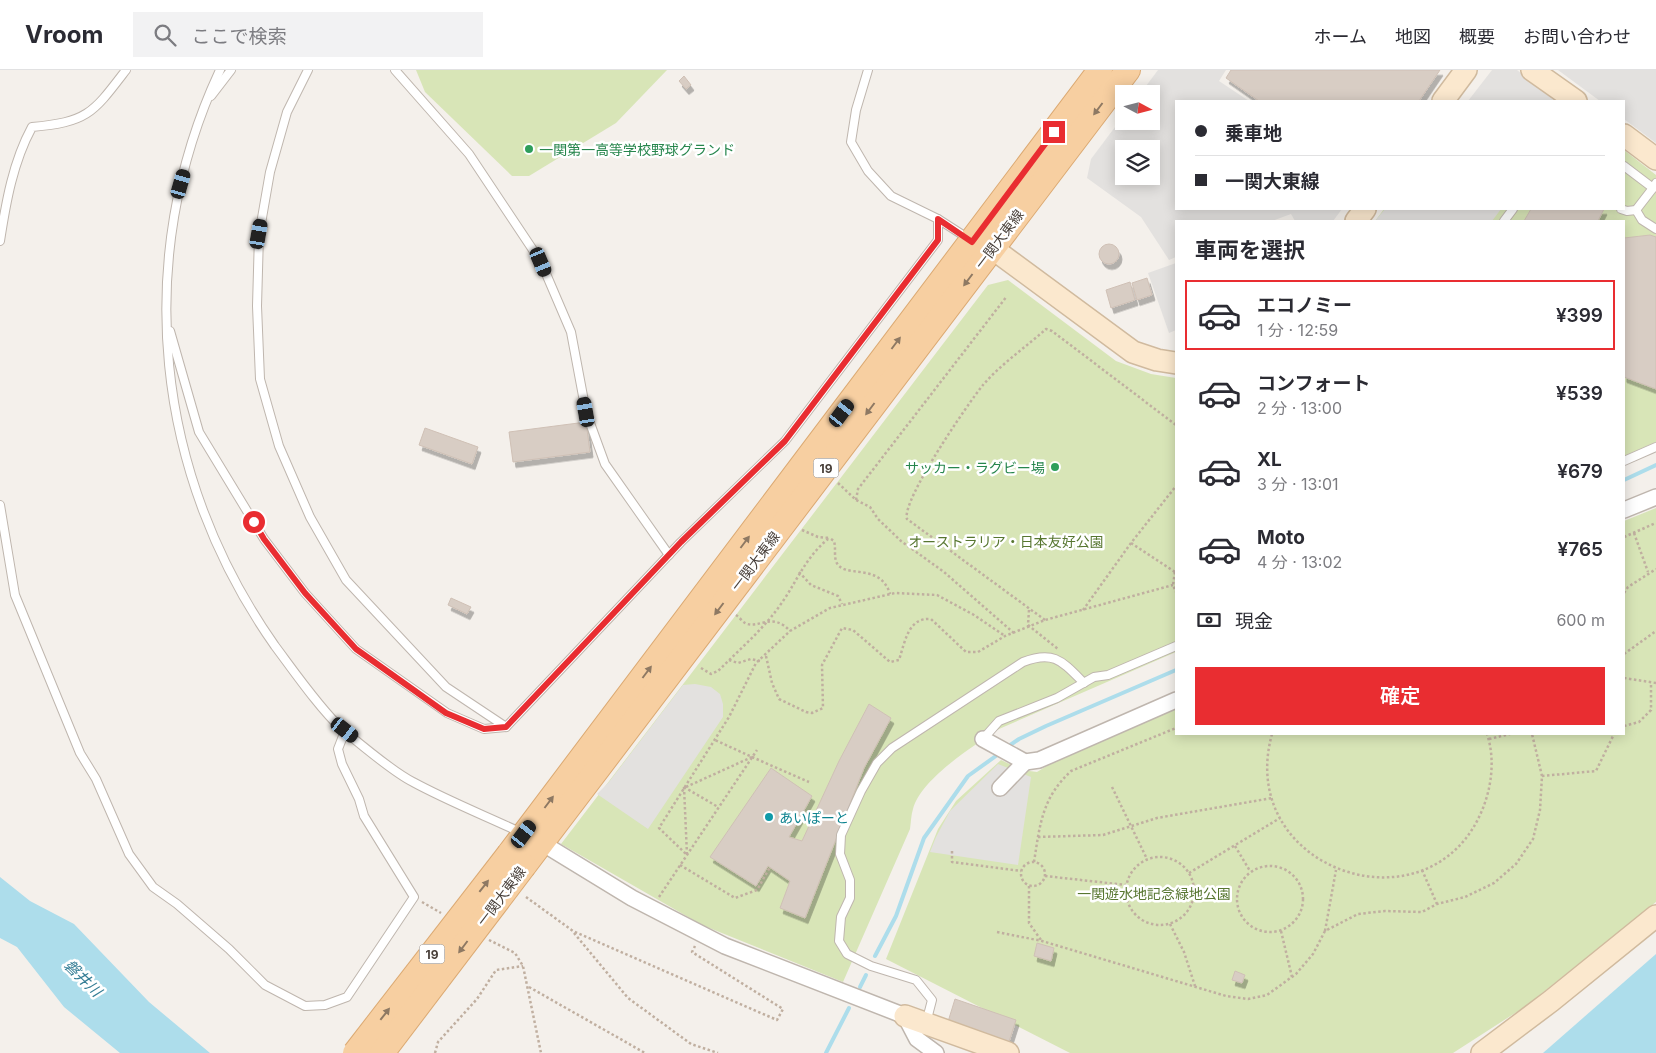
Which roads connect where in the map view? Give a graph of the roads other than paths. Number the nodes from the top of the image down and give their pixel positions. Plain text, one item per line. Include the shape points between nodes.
1 (126, 70) edge
2 (220, 70) edge
3 (231, 70) edge
4 (308, 70) edge
5 (395, 70) edge
6 (868, 70) edge
7 (1100, 70) edge
8 (1128, 70) edge
9 (1466, 70) edge
10 (1532, 70) edge
11 (1444, 100) edge
12 (1575, 100) edge
13 (202, 108) junction
14 (1625, 137) edge
15 (1656, 158) edge
16 (1625, 167) edge
17 (1654, 186) edge
18 (1624, 210) edge
19 (1636, 210) junction
20 (938, 219) junction
21 (1656, 229) edge
22 (0, 241) edge
23 (982, 245) junction
24 (166, 317) junction
25 (1175, 363) edge
26 (1656, 447) edge
27 (1625, 461) edge
28 (1656, 498) edge
29 (0, 505) edge
30 (1625, 510) edge
31 (669, 555) junction
32 (1175, 646) edge
33 (1084, 683) junction
34 (1175, 700) edge
35 (506, 727) junction
36 (345, 730) junction
37 (983, 739) joint
38 (1024, 762) junction
39 (1000, 788) dead end
40 (533, 838) junction
41 (516, 860) junction
42 (1656, 916) edge
43 (905, 1016) junction
44 (926, 1025) junction
45 (355, 1053) edge
46 (382, 1053) edge
47 (936, 1053) edge
48 (1008, 1053) edge
49 (1482, 1053) edge

1 - 22 lane via 104,100 85,116 64,124 32,127 21,147 6,200
2 - 13 lane
3 - 13 lane
4 - 35 lane via 287,112 270,172 259,234 260,379 279,446 310,517 346,580 446,687
5 - 31 lane via 469,154 541,262 571,332 586,412 605,464
6 - 20 lane via 851,142 868,171 891,196
7 - 23 main road, 一関大東線 / 19
8 -> 23 main road, 一関大東線 / 19
9 - 11 street
10 - 12 street
13 - 24 lane via 175,203 165,297
14 - 15 street
16 - 17 lane
17 - 19 lane
18 - 19 lane
19 - 21 lane via 1642,220
20 - 23 lane
20 - 31 lane via 938,240 785,441
23 - 25 street via 1133,352
23 - 40 main road, 一関大東線 / 19
24 - 35 lane via 199,432 264,539 305,593 356,649 446,713 484,729
24 - 36 lane via 168,374 183,454 211,534 250,611 293,671
26 - 27 lane
28 - 30 street
29 - 36 lane via 15,595 80,753 96,779 129,854 153,887 177,904 265,985 305,1006 325,1005 347,997 414,898 364,816 342,764 338,749
31 - 35 lane
32 - 33 lane
33 - 37 lane via 1058,698 999,721
33 - 44 lane via 1068,666 1055,659 1040,655 1022,662 892,748 877,763 861,791 842,835 840,854 850,880 850,898 841,917 840,941 847,954 871,966 916,980 932,1000
34 - 38 street via 1039,760
36 - 40 lane via 410,781
37 - 38 street
38 - 39 street
40 - 41 main road, 一関大東線 / 19
40 - 43 street via 724,946
45 -> 41 main road, 一関大東線 / 19, bridge
41 -> 46 main road, 一関大東線 / 19, bridge
42 - 49 street via 1551,1002
43 - 44 street
43 - 47 street via 917,1039
44 - 48 street

